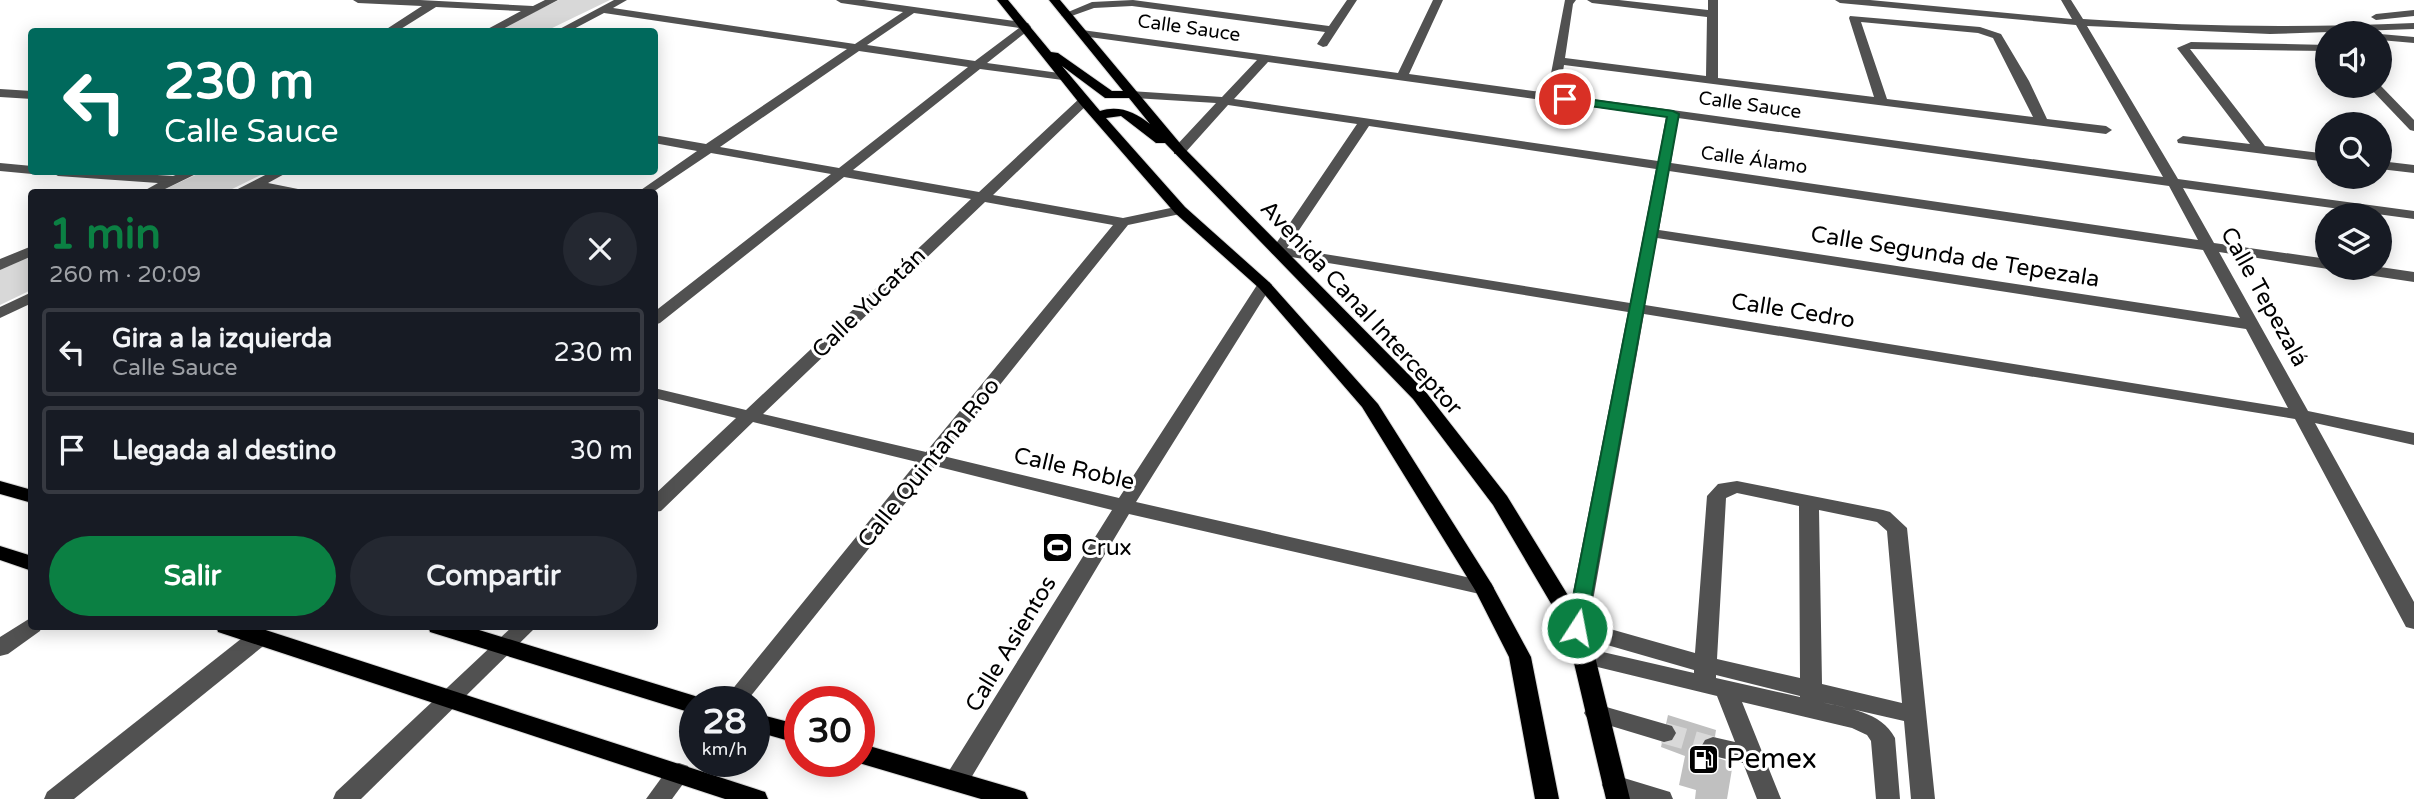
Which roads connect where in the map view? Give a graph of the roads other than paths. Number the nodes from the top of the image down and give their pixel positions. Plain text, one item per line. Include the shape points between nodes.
1 (358, 0) edge
2 (552, 0) edge
3 (622, 0) edge
4 (841, 0) edge
5 (1002, 0) edge
6 (1054, 0) edge
7 (1215, 0) edge
8 (1352, 0) edge
9 (1438, 0) edge
10 (1571, 0) edge
11 (1592, 0) edge
12 (1696, 0) edge
13 (1840, 0) edge
14 (1941, 0) edge
15 (2066, 0) edge
16 (1128, 1) edge
17 (434, 4) junction
18 (1713, 6) edge
19 (535, 9) junction
20 (602, 10) junction
21 (912, 10) junction
22 (1203, 13) junction
23 (2414, 13) edge
24 (1066, 15) junction
25 (2076, 18) junction
26 (1025, 26) junction
27 (2414, 26) edge
28 (394, 28) edge
29 (495, 28) edge
30 (567, 28) edge
31 (1332, 30) junction
32 (2310, 31) junction
33 (2315, 31) edge
34 (1082, 33) junction
35 (2392, 38) edge
36 (2414, 40) edge
37 (1323, 44) dead end
38 (1042, 48) junction
39 (2315, 48) edge
40 (855, 49) junction
41 (1265, 58) junction
42 (1558, 61) junction
43 (976, 65) junction
44 (1402, 77) junction
45 (1066, 78) junction
46 (1712, 80) junction
47 (1555, 84) dead end
48 (0, 93) edge
49 (1133, 94) junction
50 (28, 95) edge
51 (2386, 98) edge
52 (1084, 101) junction
53 (1225, 101) junction
54 (1882, 102) junction
55 (1673, 114) junction
56 (1098, 117) junction
57 (1365, 122) junction
58 (2042, 122) junction
59 (2414, 127) edge
60 (2106, 130) dead end
61 (658, 140) edge
62 (2183, 140) dead end
63 (709, 149) junction
64 (2261, 150) junction
65 (1179, 151) junction
66 (2315, 156) edge
67 (1663, 166) junction
68 (2392, 166) edge
69 (0, 167) edge
70 (2414, 169) edge
71 (28, 170) edge
72 (842, 171) junction
73 (102, 175) edge
74 (187, 175) edge
75 (275, 175) edge
76 (176, 180) junction
77 (2174, 183) junction
78 (255, 185) junction
79 (156, 189) edge
80 (246, 189) edge
81 (277, 189) edge
82 (649, 189) edge
83 (981, 197) junction
84 (1180, 209) junction
85 (2414, 215) edge
86 (1123, 222) junction
87 (1651, 233) junction
88 (2209, 246) junction
89 (1278, 251) junction
90 (28, 252) edge
91 (2315, 262) edge
92 (1, 264) edge
93 (2392, 274) edge
94 (2414, 277) edge
95 (1264, 285) junction
96 (28, 299) edge
97 (1637, 309) junction
98 (0, 313) edge
99 (658, 317) edge
100 (2252, 325) junction
101 (658, 394) edge
102 (2301, 415) junction
103 (749, 417) junction
104 (2414, 439) edge
105 (931, 460) junction
106 (0, 487) edge
107 (28, 496) edge
108 (658, 502) edge
109 (1809, 503) junction
110 (1124, 506) junction
111 (0, 554) edge
112 (28, 563) edge
113 (1484, 588) junction
114 (2414, 621) edge
115 (28, 628) edge
116 (1577, 628) junction
117 (238, 630) edge
118 (451, 630) edge
119 (523, 630) edge
120 (259, 637) junction
121 (506, 647) junction
122 (0, 648) edge
123 (1581, 655) junction
124 (1711, 680) junction
125 (746, 686) edge
126 (447, 700) junction
127 (679, 700) edge
128 (1811, 700) junction
129 (1596, 713) junction
130 (1915, 715) junction
131 (1664, 733) tunnel mouth
132 (1713, 747) tunnel mouth
133 (1752, 755) junction
134 (875, 757) edge
135 (679, 773) joint
136 (691, 777) edge
137 (956, 780) junction
138 (1616, 792) edge
139 (55, 799) edge
140 (345, 799) edge
141 (657, 799) edge
142 (756, 799) edge
143 (1016, 799) edge
144 (1548, 799) edge
145 (1661, 799) edge
146 (1769, 799) edge
147 (1888, 799) edge
148 (1923, 799) edge

1 - 17 street
2 - 19 street
3 - 20 street
4 - 21 street
5 - 26 main road
6 - 24 main road, Avenida Canal Interceptor
7 - 22 street
8 - 31 street
9 - 44 street
10 - 42 street
11 - 18 street
12 - 18 street
13 - 25 street
14 - 25 street
15 - 25 street, Calle Tepezalá
16 - 22 street
16 - 24 street via 1092,5
17 - 19 street
17 - 28 street
18 - 46 street
19 - 29 street
20 - 30 street
20 - 40 street
21 - 26 street
21 - 40 street
22 - 31 street
23 - 25 street via 2283,21
24 - 34 main road, Avenida Canal Interceptor
25 - 32 street via 2211,31
25 - 77 street, Calle Tepezalá
26 - 38 main road
26 - 43 street
27 - 32 street
31 - 37 street
32 - 33 street
34 - 41 street, Calle Sauce
34 - 49 main road, Avenida Canal Interceptor
35 - 36 street
38 - 45 main road
38 - 49 main road via 1109,95
39 - 64 street via 2183,48
40 - 43 street
40 - 63 street
41 - 44 street, Calle Sauce
41 - 53 street
42 - 46 street
42 - 47 street
43 - 45 street
43 - 72 street
44 - 55 street, Calle Sauce
45 - 52 main road
46 - 54 street
48 - 50 street
49 - 53 street, Calle Álamo
49 - 65 main road, Avenida Canal Interceptor
51 - 59 street
52 - 56 main road
52 - 83 street, Calle Yucatán
53 - 57 street, Calle Álamo
53 - 65 street
54 - 58 street
54 - 58 street via 1854,18 1990,32 1997,36
55 - 67 street
55 - 77 street, Calle Sauce
56 - 65 main road via 1125,113
56 - 84 main road
57 - 67 street, Calle Álamo
57 - 89 street
58 - 60 street
61 - 63 street
62 - 64 street
63 - 72 street
63 - 82 street
64 - 66 street
65 - 89 main road, Avenida Canal Interceptor
67 - 87 street
67 - 88 street, Calle Álamo
68 - 70 street
69 - 71 street
72 - 83 street
72 - 99 street
73 - 76 street
74 - 76 street
75 - 78 street
76 - 79 street
77 - 85 street, Calle Sauce
77 - 88 street, Calle Tepezalá
78 - 80 street
78 - 81 street
83 - 86 street
83 - 103 street, Calle Yucatán
84 - 86 street
84 - 95 main road
86 - 105 street, Calle Quintana Roo
87 - 97 street
87 - 100 street, Calle Segunda de Tepezala
88 - 91 street, Calle Álamo
88 - 100 street, Calle Tepezalá
89 - 97 street, Calle Cedro
89 - 116 main road, Avenida Canal Interceptor via 1419,395 1500,501
90 - 92 street
93 - 94 street
95 - 110 street, Calle Asientos
95 - 113 main road via 1369,404
96 - 98 street
97 - 102 street, Calle Cedro
97 - 116 street
100 - 102 street, Calle Tepezalá
101 - 103 street, Calle Roble
102 - 104 street, Calle Cedro
102 - 114 street, Calle Tepezalá
103 - 105 street, Calle Roble
103 - 108 street, Calle Yucatán
105 - 110 street, Calle Roble
105 - 125 street, Calle Quintana Roo
106 - 107 main road
109 - 124 street via 1737,487 1726,488 1717,496
109 - 128 street
109 - 130 street via 1883,517 1897,528
110 - 113 street, Calle Roble
110 - 137 street, Calle Asientos
111 - 112 main road
113 - 144 main road via 1520,657
115 - 122 street
116 - 123 main road, Avenida Canal Interceptor
116 - 124 street
117 - 120 main road
118 - 121 main road
119 - 121 street
120 - 126 main road
120 - 139 street
121 - 126 street
121 - 127 main road
123 - 124 street
123 - 129 main road, Avenida Canal Interceptor
124 - 128 street
124 - 128 street
124 - 133 street
126 - 135 main road
126 - 140 street
128 - 130 street
128 - 147 street via 1875,729 1883,738
129 - 131 street
129 - 138 main road, Avenida Canal Interceptor
130 - 148 street
132 - 133 street
133 - 146 street
134 - 137 main road
135 - 141 street
136 - 142 main road
137 - 143 main road
138 - 145 street

